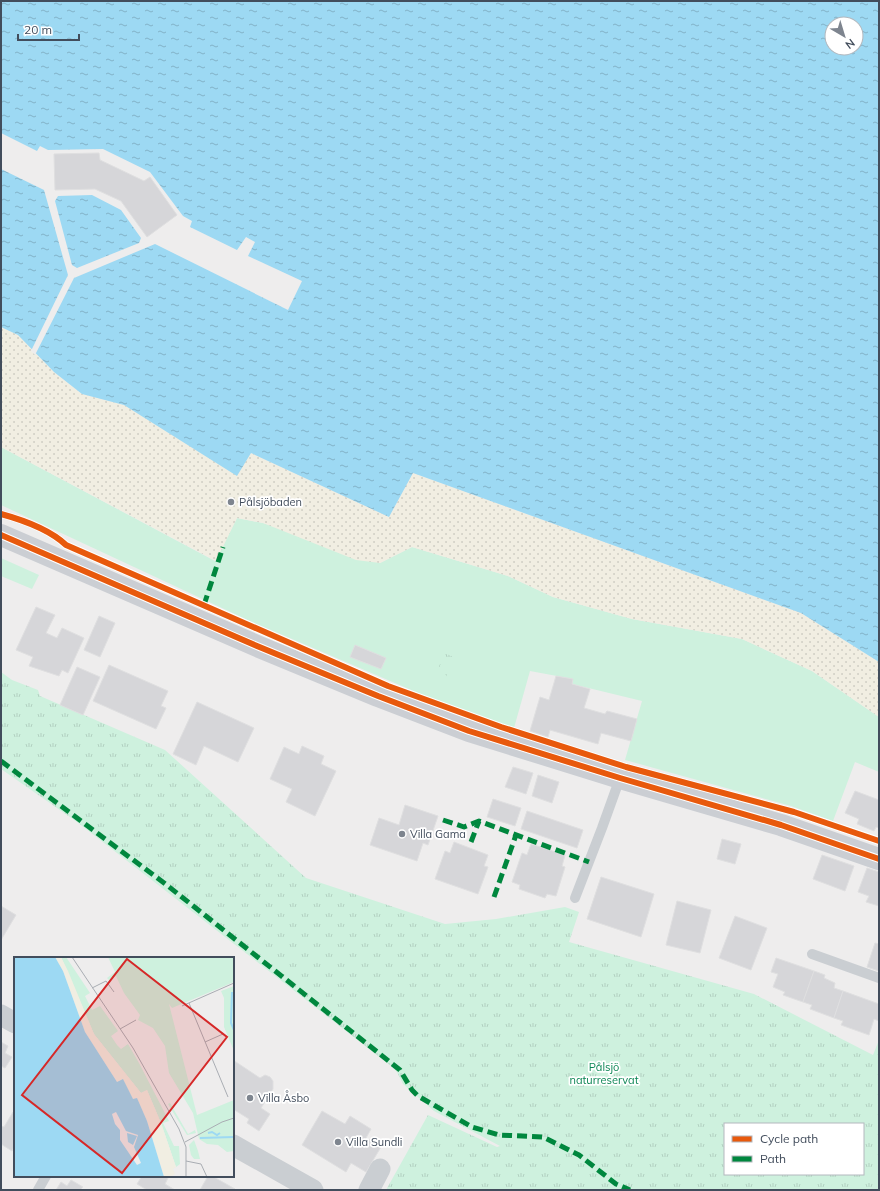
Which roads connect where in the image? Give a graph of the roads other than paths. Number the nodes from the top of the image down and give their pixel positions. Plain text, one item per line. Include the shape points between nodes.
1 (1, 535) edge
2 (620, 778) junction
3 (879, 859) edge
4 (575, 898) dead end
5 (812, 954) dead end
6 (879, 978) edge
7 (1, 1015) edge
8 (14, 1022) edge
9 (234, 1146) edge
10 (380, 1169) dead end
11 (45, 1177) edge
12 (38, 1190) edge
13 (313, 1190) edge
14 (369, 1190) edge

1 - 2 street via 378,696 469,731
2 - 3 street via 781,825
2 - 4 lane
5 - 6 lane
7 - 8 street
9 - 13 street
10 - 14 street
11 - 12 lane

